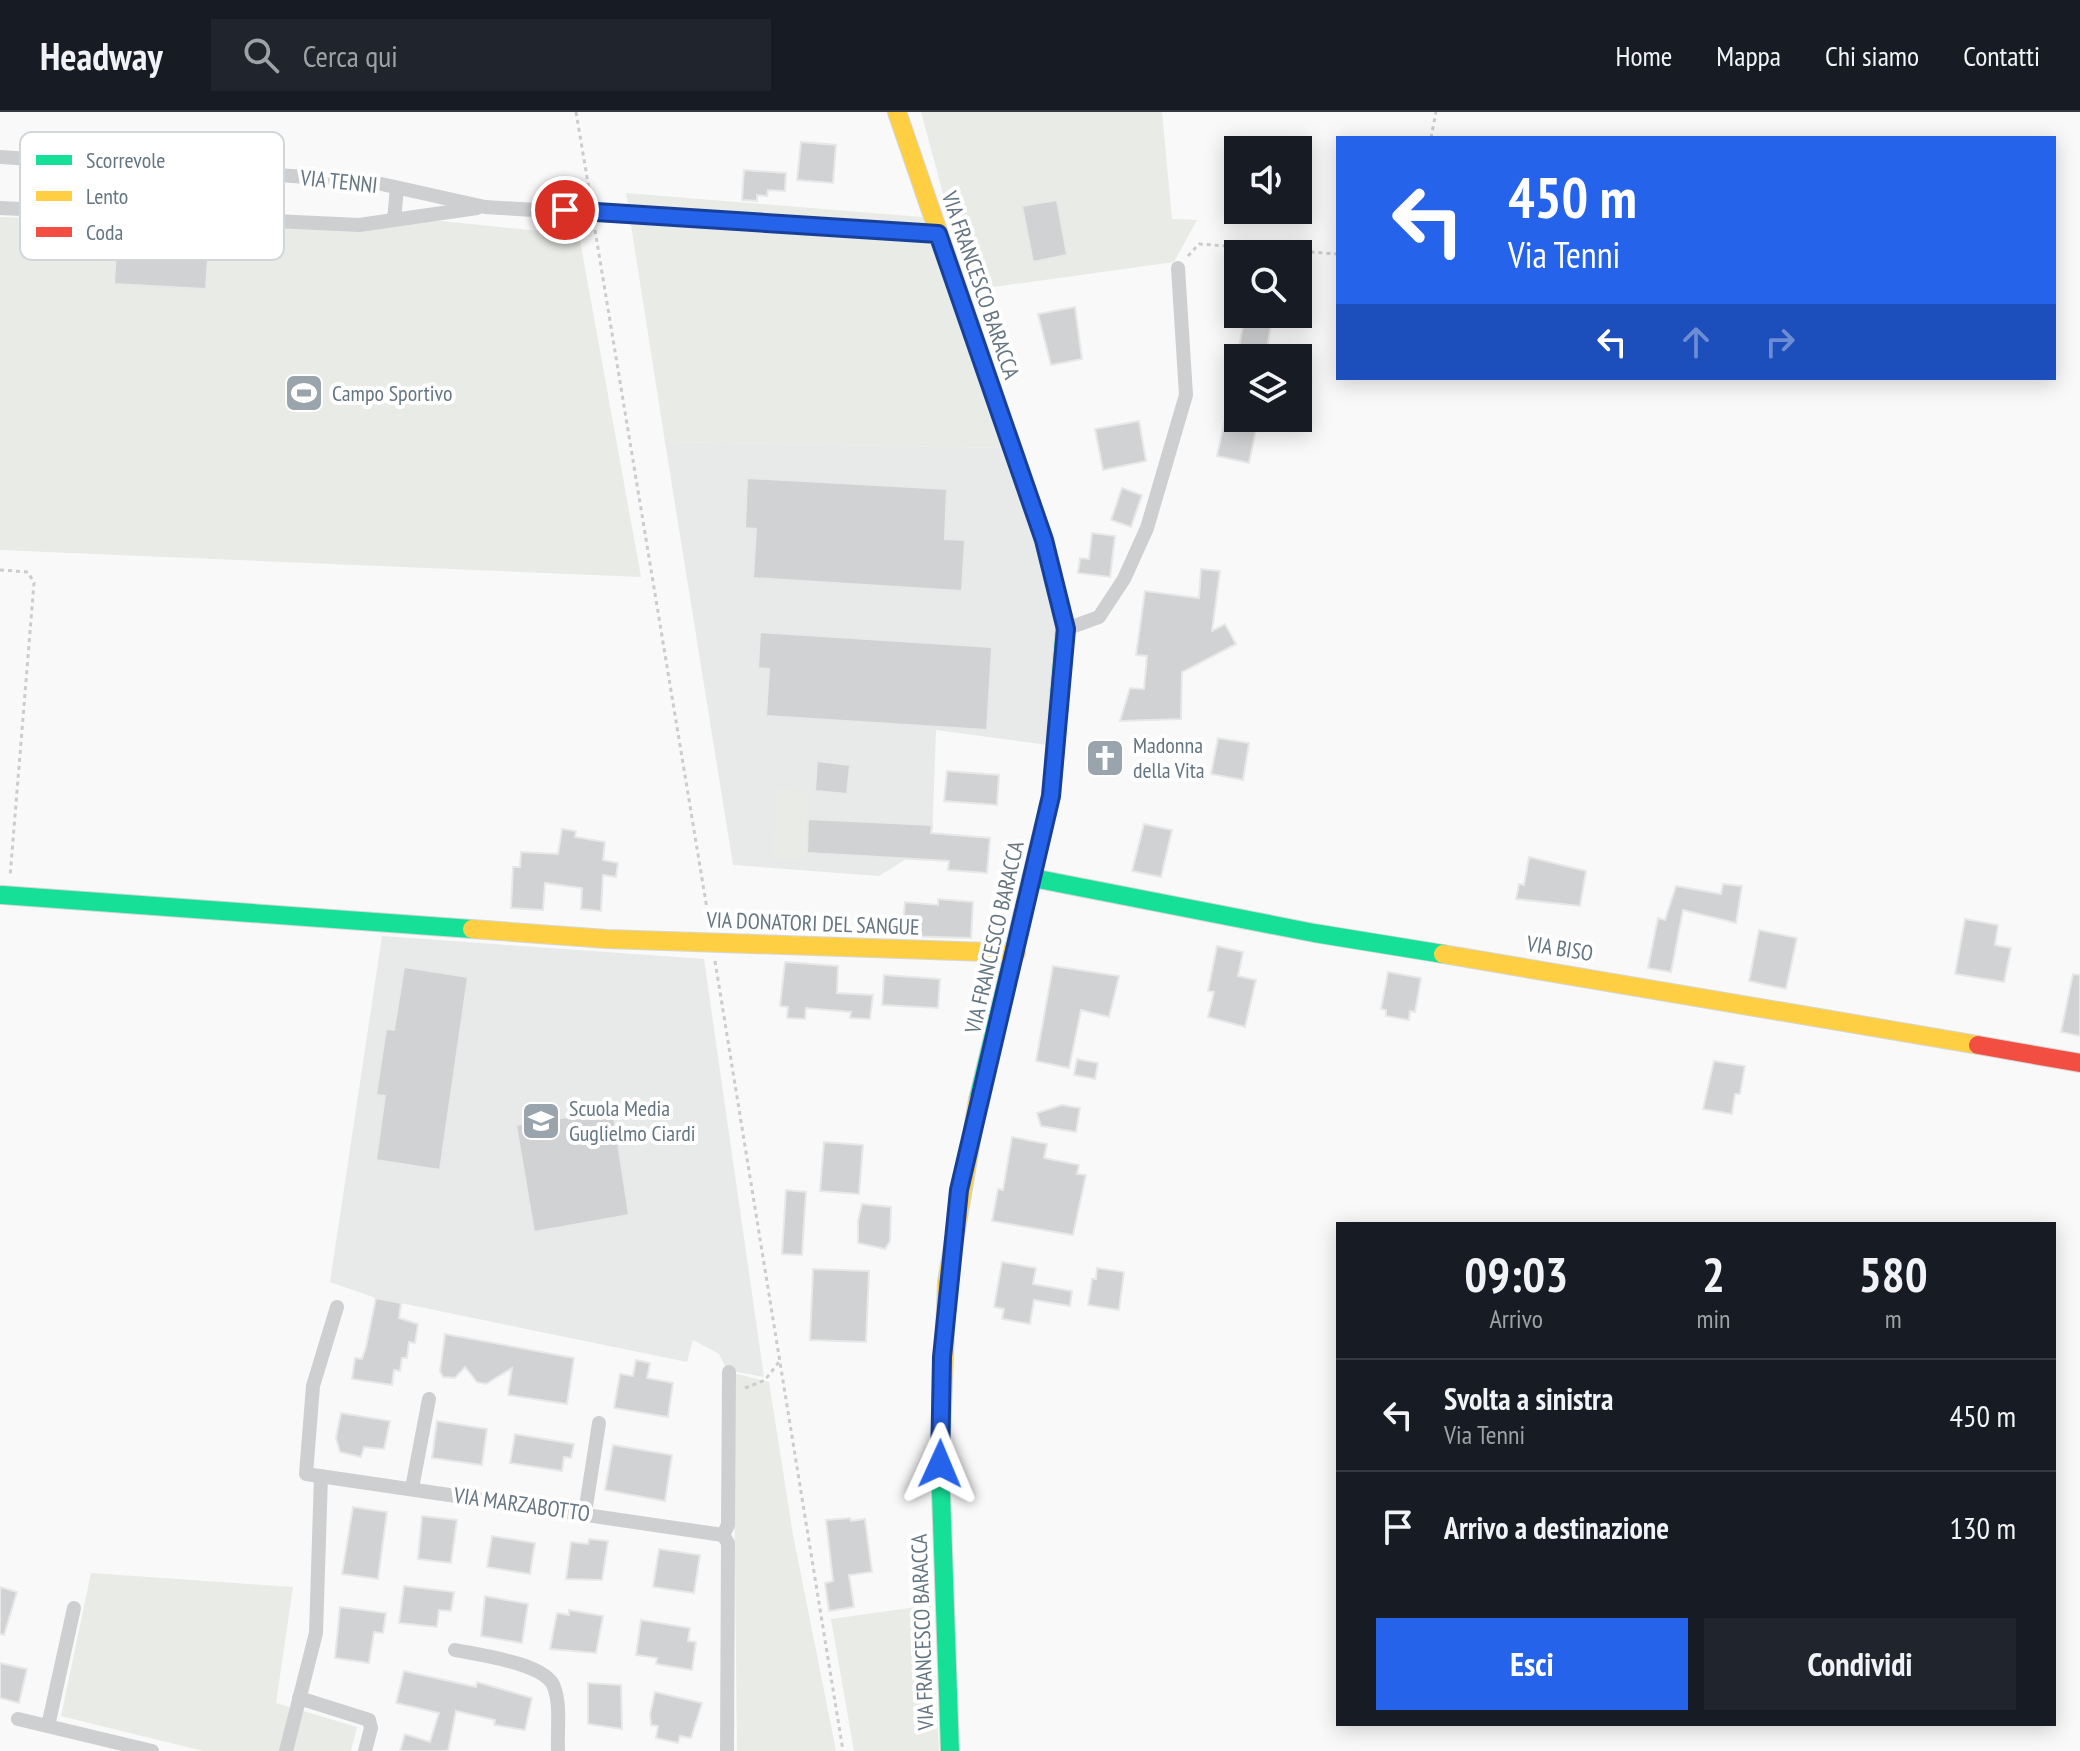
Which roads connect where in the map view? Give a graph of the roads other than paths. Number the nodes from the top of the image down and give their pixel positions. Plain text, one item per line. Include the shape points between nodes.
1 (897, 112) edge
2 (0, 157) edge
3 (20, 158) edge
4 (284, 176) edge
5 (397, 188) junction
6 (485, 207) junction
7 (0, 208) edge
8 (20, 209) edge
9 (394, 220) junction
10 (284, 221) edge
11 (938, 234) junction
12 (1178, 268) road end
13 (1066, 629) junction
14 (1033, 878) junction
15 (2, 895) edge
16 (1016, 953) junction
17 (2080, 1063) edge
18 (337, 1307) dead end
19 (729, 1372) dead end
20 (429, 1399) dead end
21 (599, 1423) dead end
22 (321, 1476) junction
23 (412, 1488) junction
24 (585, 1513) junction
25 (723, 1535) junction
26 (74, 1608) dead end
27 (455, 1650) dead end
28 (299, 1698) junction
29 (18, 1719) dead end
30 (48, 1726) junction
31 (152, 1751) edge
32 (286, 1751) edge
33 (365, 1751) edge
34 (558, 1751) edge
35 (727, 1751) edge
36 (950, 1751) edge

1 - 11 street, VIA FRANCESCO BARACCA
2 - 3 street, VIA TENNI
4 - 5 street, VIA TENNI
5 - 6 street, VIA TENNI
5 - 9 street
6 - 9 street, VIA TENNI
6 - 11 street, VIA TENNI
7 - 8 street, VIA TENNI
9 - 10 street, VIA TENNI via 359,225
11 - 13 street, VIA FRANCESCO BARACCA via 1044,540
12 - 13 street via 1186,395 1147,528 1099,617
13 - 14 street, VIA FRANCESCO BARACCA via 1051,796
14 - 16 street, VIA FRANCESCO BARACCA
14 - 17 street, VIA BISO via 1314,933
15 - 16 street, VIA DONATORI DEL SANGUE via 607,939
16 - 36 street, VIA FRANCESCO BARACCA via 971,1128 947,1282 940,1464
18 - 22 street via 313,1386 306,1474
19 - 25 street via 728,1525
20 - 23 street
21 - 24 street
22 - 23 street, VIA MARZABOTTO
22 - 28 street via 316,1633
23 - 24 street, VIA MARZABOTTO
24 - 25 street, VIA MARZABOTTO
25 - 35 street via 728,1543
26 - 30 street
27 - 34 street via 548,1676 555,1688
28 - 32 street
28 - 33 street via 369,1720
29 - 30 street
30 - 31 street

